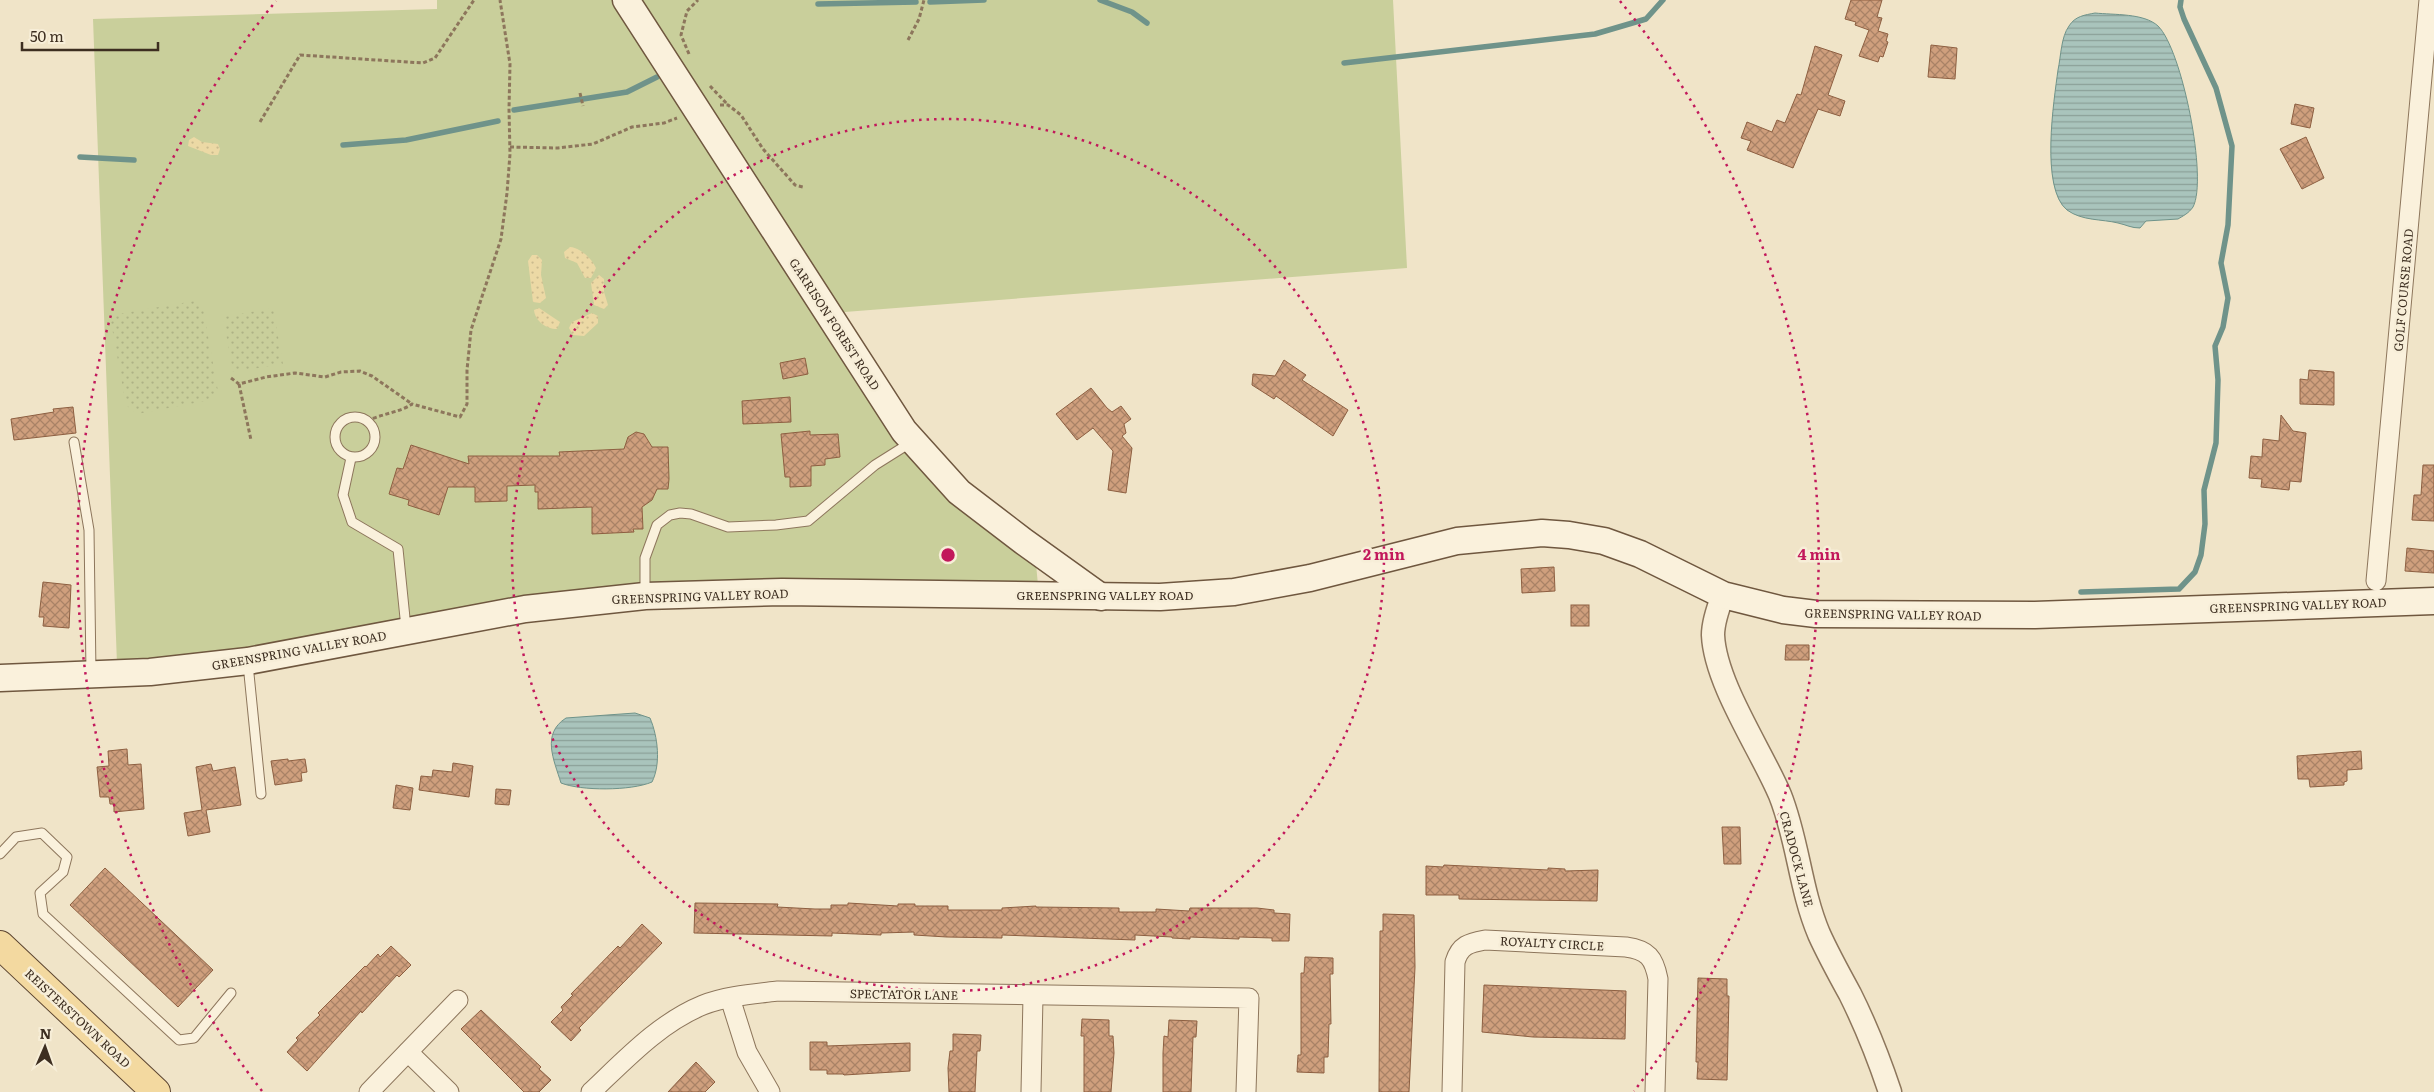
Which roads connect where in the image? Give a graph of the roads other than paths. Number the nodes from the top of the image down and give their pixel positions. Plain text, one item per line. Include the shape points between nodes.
1 (626, 0) edge
2 (2429, 0) edge
3 (2425, 144) edge
4 (913, 441) junction
5 (74, 442) dead end
6 (351, 458) junction
7 (2376, 581) dead end
8 (1722, 595) junction
9 (645, 596) junction
10 (1102, 597) junction
11 (2434, 601) edge
12 (406, 631) junction
13 (248, 661) junction
14 (91, 674) junction
15 (0, 678) edge
16 (260, 794) dead end
17 (0, 854) edge
18 (0, 944) edge
19 (231, 993) dead end
20 (1033, 996) junction
21 (730, 998) junction
22 (458, 1000) dead end
23 (408, 1052) junction
24 (156, 1092) edge
25 (368, 1092) edge
26 (449, 1092) edge
27 (591, 1092) edge
28 (770, 1092) edge
29 (1031, 1092) edge
30 (1246, 1092) edge
31 (1452, 1092) edge
32 (1655, 1092) edge
33 (1890, 1092) edge

1 - 4 main road, GARRISON FOREST ROAD via 863,369
2 - 3 street, GOLF COURSE ROAD
3 - 7 street, GOLF COURSE ROAD
4 - 9 lane via 875,465 808,521 728,527 691,514 670,515 657,525 645,558
4 - 10 main road, GARRISON FOREST ROAD via 959,492
5 - 14 lane via 89,530
6 - 6 lane via 365,455 374,445 375,432 361,417 347,418 334,432 336,446
6 - 12 lane via 342,494 352,522 398,549
8 - 10 main road, GREENSPRING VALLEY ROAD via 1640,554 1604,541 1542,533 1457,541 1261,588 1198,595
8 - 11 main road, GREENSPRING VALLEY ROAD via 1775,609 1816,614 1921,616 2111,613
8 - 33 street, CRADOCK LANE via 1713,635 1725,681 1780,795 1818,932 1881,1063
9 - 10 main road, GREENSPRING VALLEY ROAD via 809,592
9 - 12 main road, GREENSPRING VALLEY ROAD via 525,609
12 - 13 main road, GREENSPRING VALLEY ROAD
13 - 14 main road, GREENSPRING VALLEY ROAD via 159,671
13 - 16 lane
14 - 15 main road, GREENSPRING VALLEY ROAD
17 - 19 lane via 16,837 42,833 67,856 63,872 40,893 43,914 180,1040 194,1038
18 - 24 main road, REISTERSTOWN ROAD
20 - 21 street, SPECTATOR LANE via 778,992
20 - 29 street
20 - 30 street, SPECTATOR LANE via 1249,998
21 - 27 street, SPECTATOR LANE via 703,1005 662,1029
21 - 28 street via 746,1052
22 - 23 street
23 - 25 street
23 - 26 street
31 - 32 street, ROYALTY CIRCLE via 1455,962 1458,952 1468,943 1486,940 1626,947 1647,954 1655,963 1658,979

